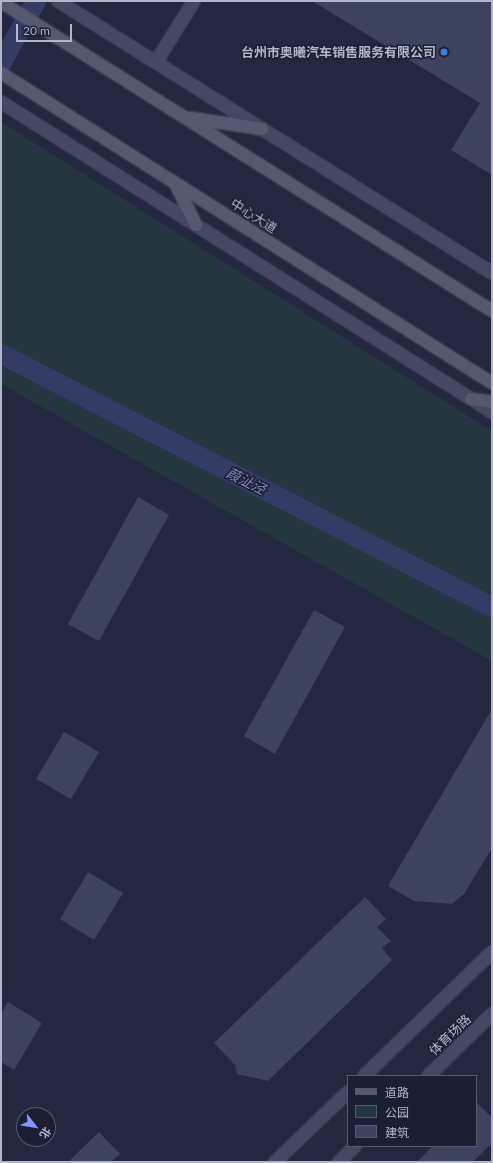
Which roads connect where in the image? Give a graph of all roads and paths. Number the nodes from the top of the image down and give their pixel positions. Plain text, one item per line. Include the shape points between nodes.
1 (58, 1) edge
2 (194, 1) edge
3 (1, 2) edge
4 (156, 62) junction
5 (6, 76) edge
6 (1, 102) edge
7 (185, 117) junction
8 (262, 129) junction
9 (174, 182) junction
10 (196, 225) junction
11 (492, 273) edge
12 (492, 311) edge
13 (492, 383) edge
14 (471, 399) junction
15 (492, 402) edge
16 (492, 412) edge
17 (492, 952) edge
18 (492, 1014) edge
19 (365, 1075) edge
20 (429, 1075) edge
21 (347, 1093) edge
22 (354, 1147) edge
23 (276, 1162) edge
24 (338, 1162) edge

1 - 4 main road
2 - 4 main road
3 - 7 main road
4 - 8 main road
5 - 9 main road, 中心大道
6 - 10 main road
7 - 8 main road
7 - 12 main road
8 - 11 main road
9 - 10 main road
9 - 13 main road, 中心大道
10 - 14 main road
14 - 15 main road
14 - 16 main road
17 - 19 main road
18 - 20 main road, 体育场路
21 - 23 main road
22 - 24 main road

